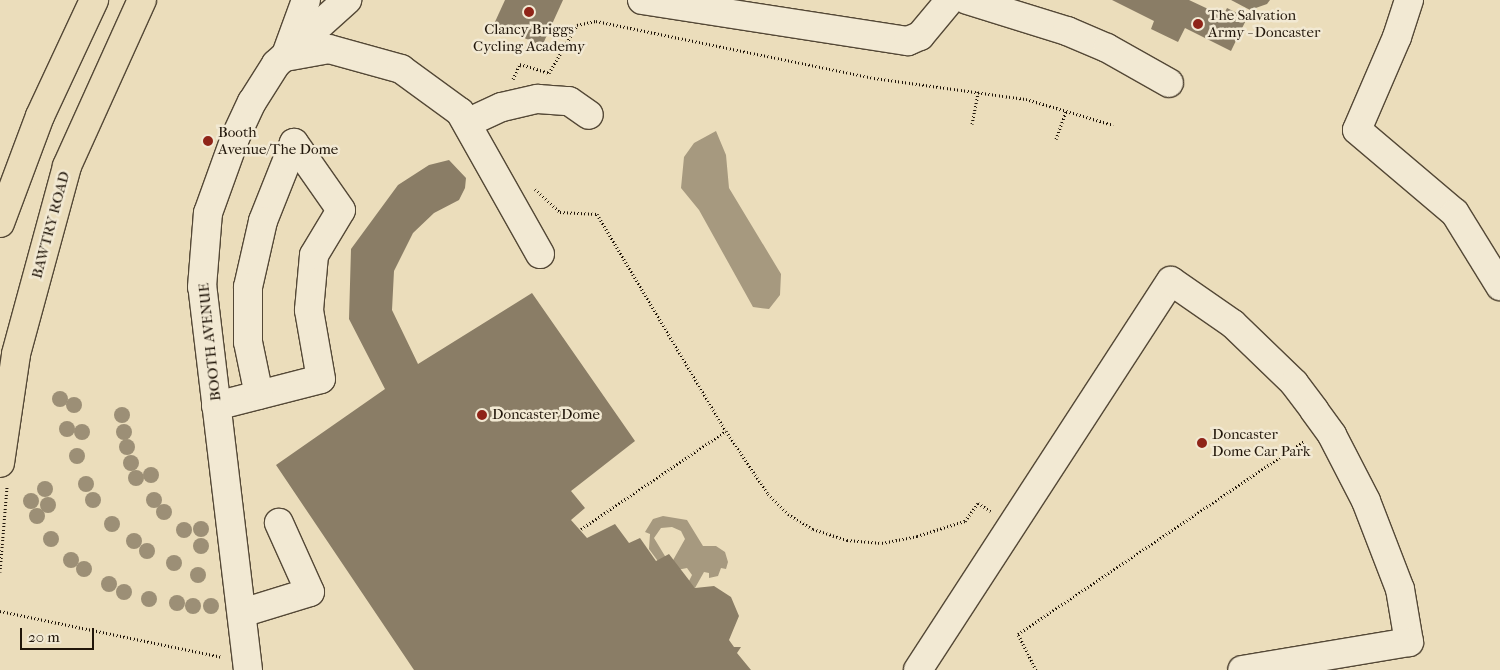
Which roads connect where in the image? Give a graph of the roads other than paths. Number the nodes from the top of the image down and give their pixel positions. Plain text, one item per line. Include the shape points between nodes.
1 (94, 0) edge
2 (142, 0) edge
3 (306, 0) edge
4 (347, 0) edge
5 (642, 0) edge
6 (950, 0) edge
7 (967, 0) edge
8 (1409, 0) edge
9 (285, 57) junction
10 (1169, 83) dead end
11 (589, 115) dead end
12 (467, 123) junction
13 (0, 223) edge
14 (540, 254) dead end
15 (1500, 286) edge
16 (13, 367) junction
17 (259, 395) junction
18 (216, 406) junction
19 (0, 408) edge
20 (0, 463) edge
21 (279, 523) dead end
22 (242, 613) junction
23 (247, 666) edge
24 (918, 670) edge
25 (1242, 670) edge

1 - 13 highway via 40,116
2 - 16 highway, BAWTRY ROAD via 67,166
3 - 9 street
4 - 9 street, BOOTH AVENUE
5 - 6 street via 908,41 920,36
7 - 10 street via 1067,31 1108,48
8 - 15 street via 1397,37 1357,130 1455,213
9 - 12 street via 329,49 401,69 460,112
9 - 18 street, BOOTH AVENUE via 276,64 252,102 221,171 208,213 202,287
11 - 12 street via 569,101 538,99 502,107
12 - 14 street
16 - 19 highway
16 - 20 highway, BAWTRY ROAD
17 - 17 street via 321,379 309,310 314,255 340,210 294,144 263,221 248,287 248,342
17 - 18 street
18 - 22 street, BOOTH AVENUE
21 - 22 street via 310,592
22 - 23 street, BOOTH AVENUE
24 - 25 street via 1171,281 1233,324 1294,383 1325,426 1362,493 1400,589 1409,642

